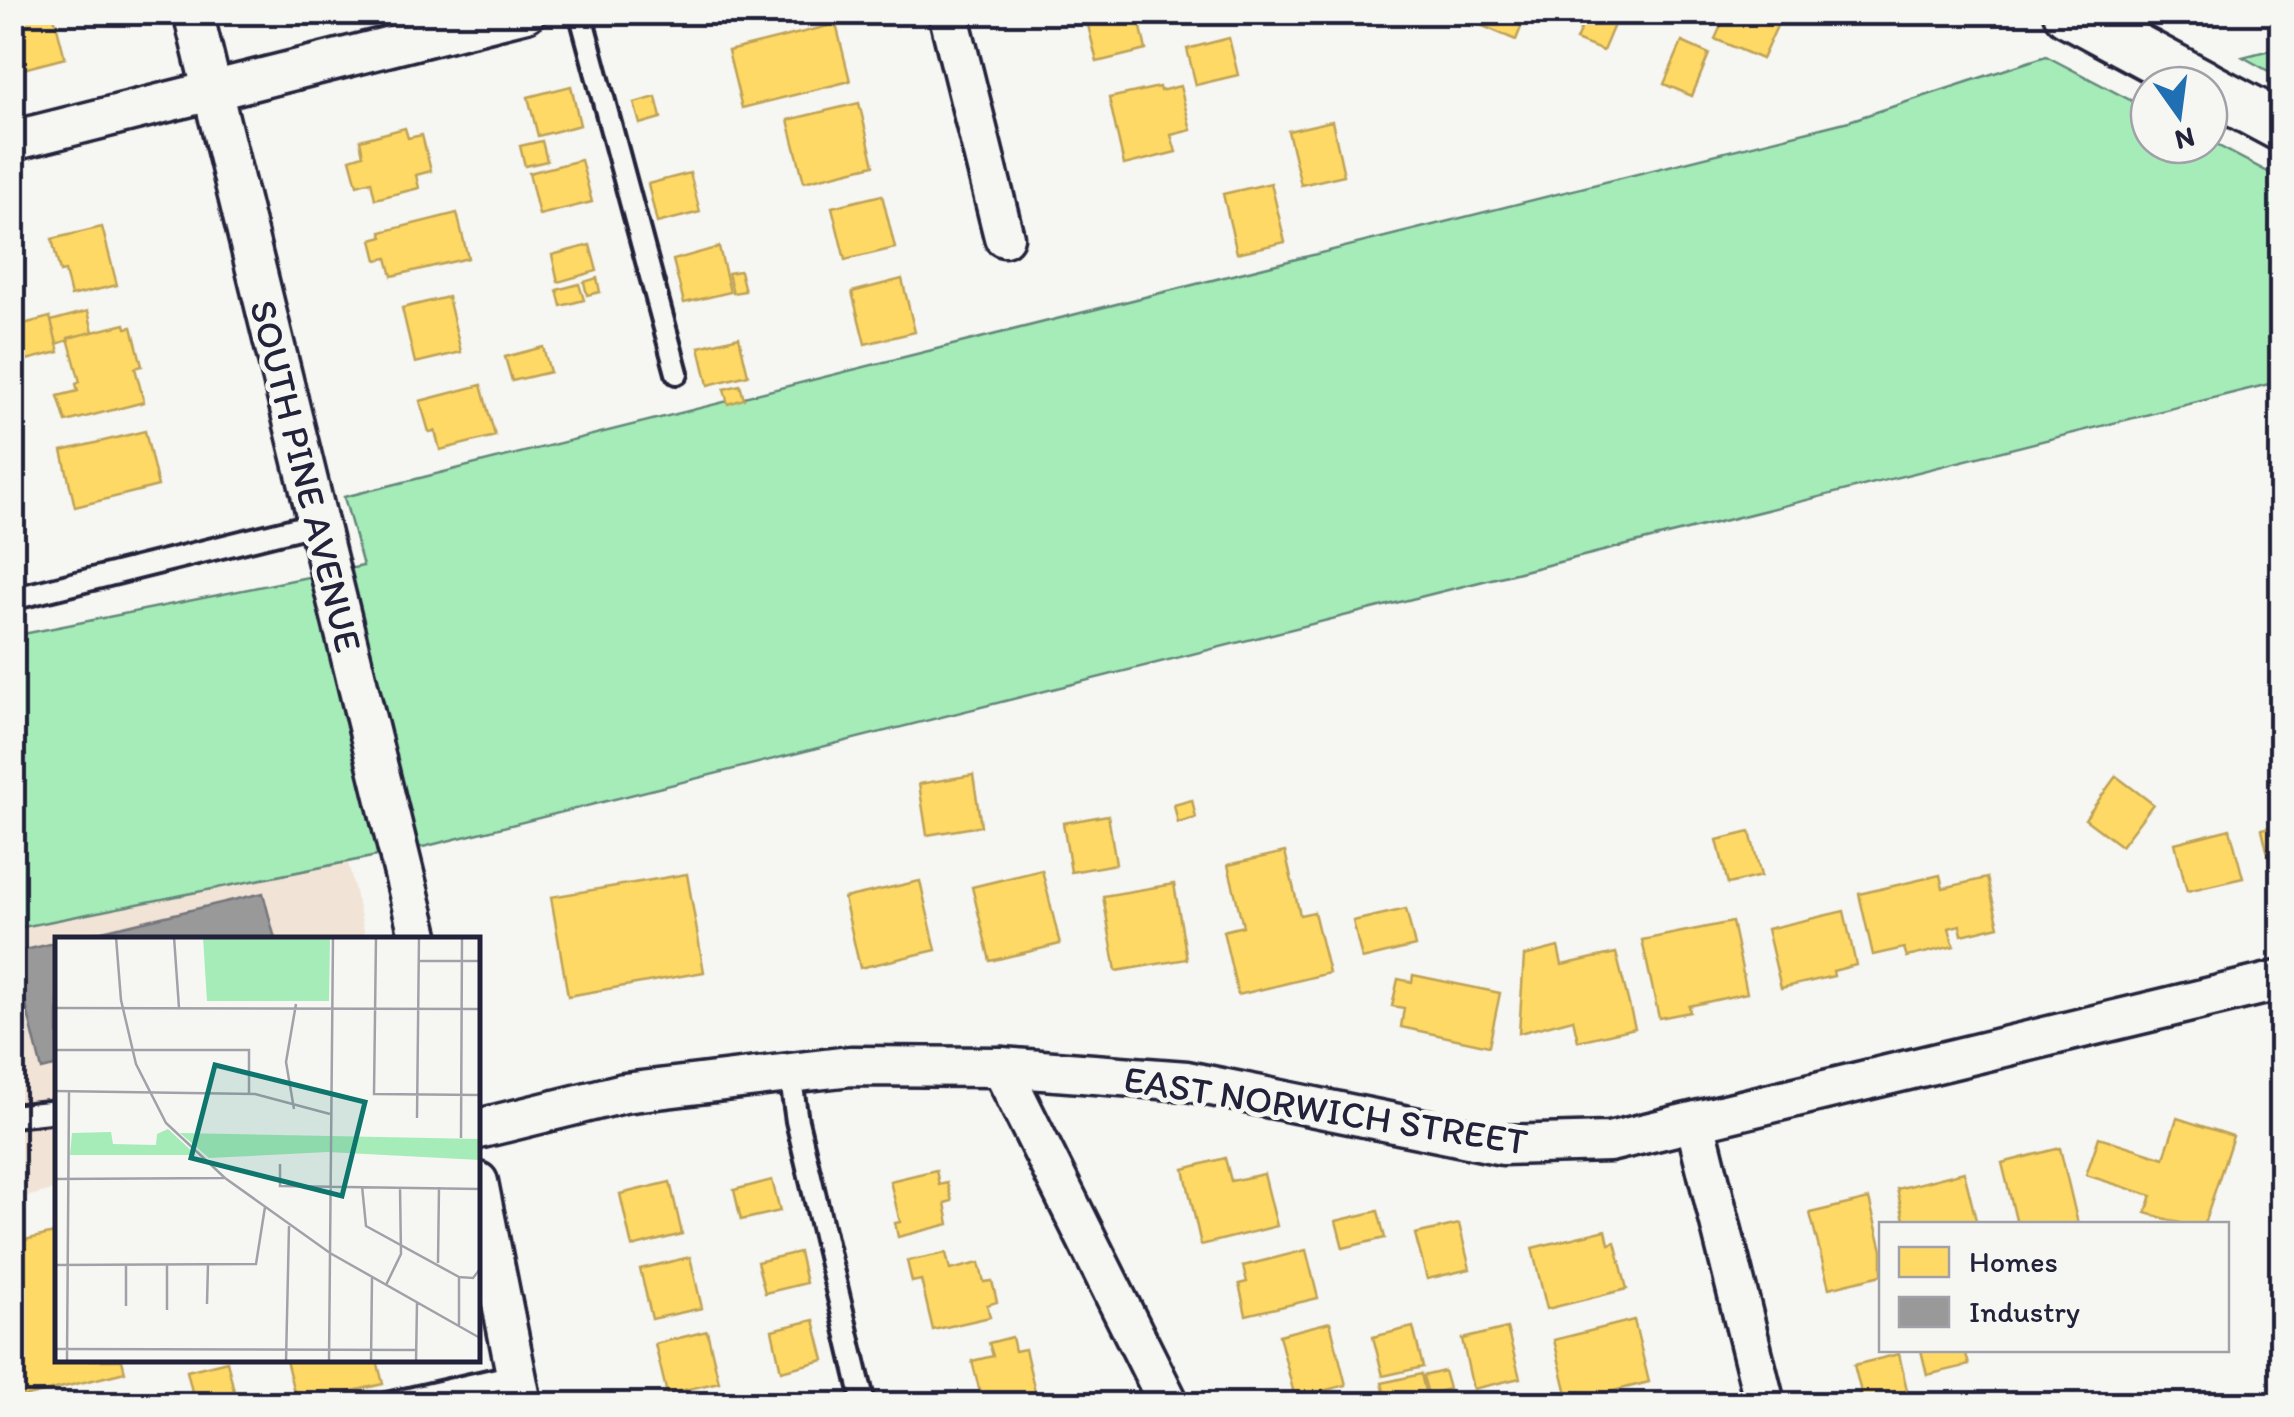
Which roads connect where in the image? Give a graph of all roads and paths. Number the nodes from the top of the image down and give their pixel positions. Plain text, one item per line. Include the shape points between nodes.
1 (193, 12) edge
2 (526, 12) edge
3 (580, 12) edge
4 (948, 12) edge
5 (2068, 12) edge
6 (2168, 65) edge
7 (212, 93) junction
8 (2229, 98) edge
9 (2282, 128) edge
10 (12, 141) edge
11 (1004, 237) dead end
12 (677, 373) dead end
13 (318, 523) junction
14 (12, 599) edge
15 (419, 937) edge
16 (2282, 980) edge
17 (1000, 1067) junction
18 (790, 1073) junction
19 (55, 1112) edge
20 (12, 1116) edge
21 (1694, 1122) junction
22 (480, 1129) edge
23 (480, 1192) edge
24 (518, 1390) edge
25 (387, 1404) edge
26 (864, 1404) edge
27 (1169, 1404) edge
28 (1766, 1404) edge

1 - 7 street, SOUTH PINE AVENUE
2 - 7 street
3 - 12 lane
4 - 11 street
5 - 6 street
7 - 10 street
7 - 13 street, SOUTH PINE AVENUE
8 - 9 street
13 - 14 lane
13 - 15 street, SOUTH PINE AVENUE
16 - 21 street, EAST NORWICH STREET
17 - 18 street, EAST NORWICH STREET via 851,1066
17 - 21 street, EAST NORWICH STREET via 1186,1081 1502,1145 1609,1142
17 - 27 street
18 - 22 street, EAST NORWICH STREET via 624,1093
18 - 26 lane
19 - 20 lane
21 - 28 street
23 - 24 street
24 - 25 lane

